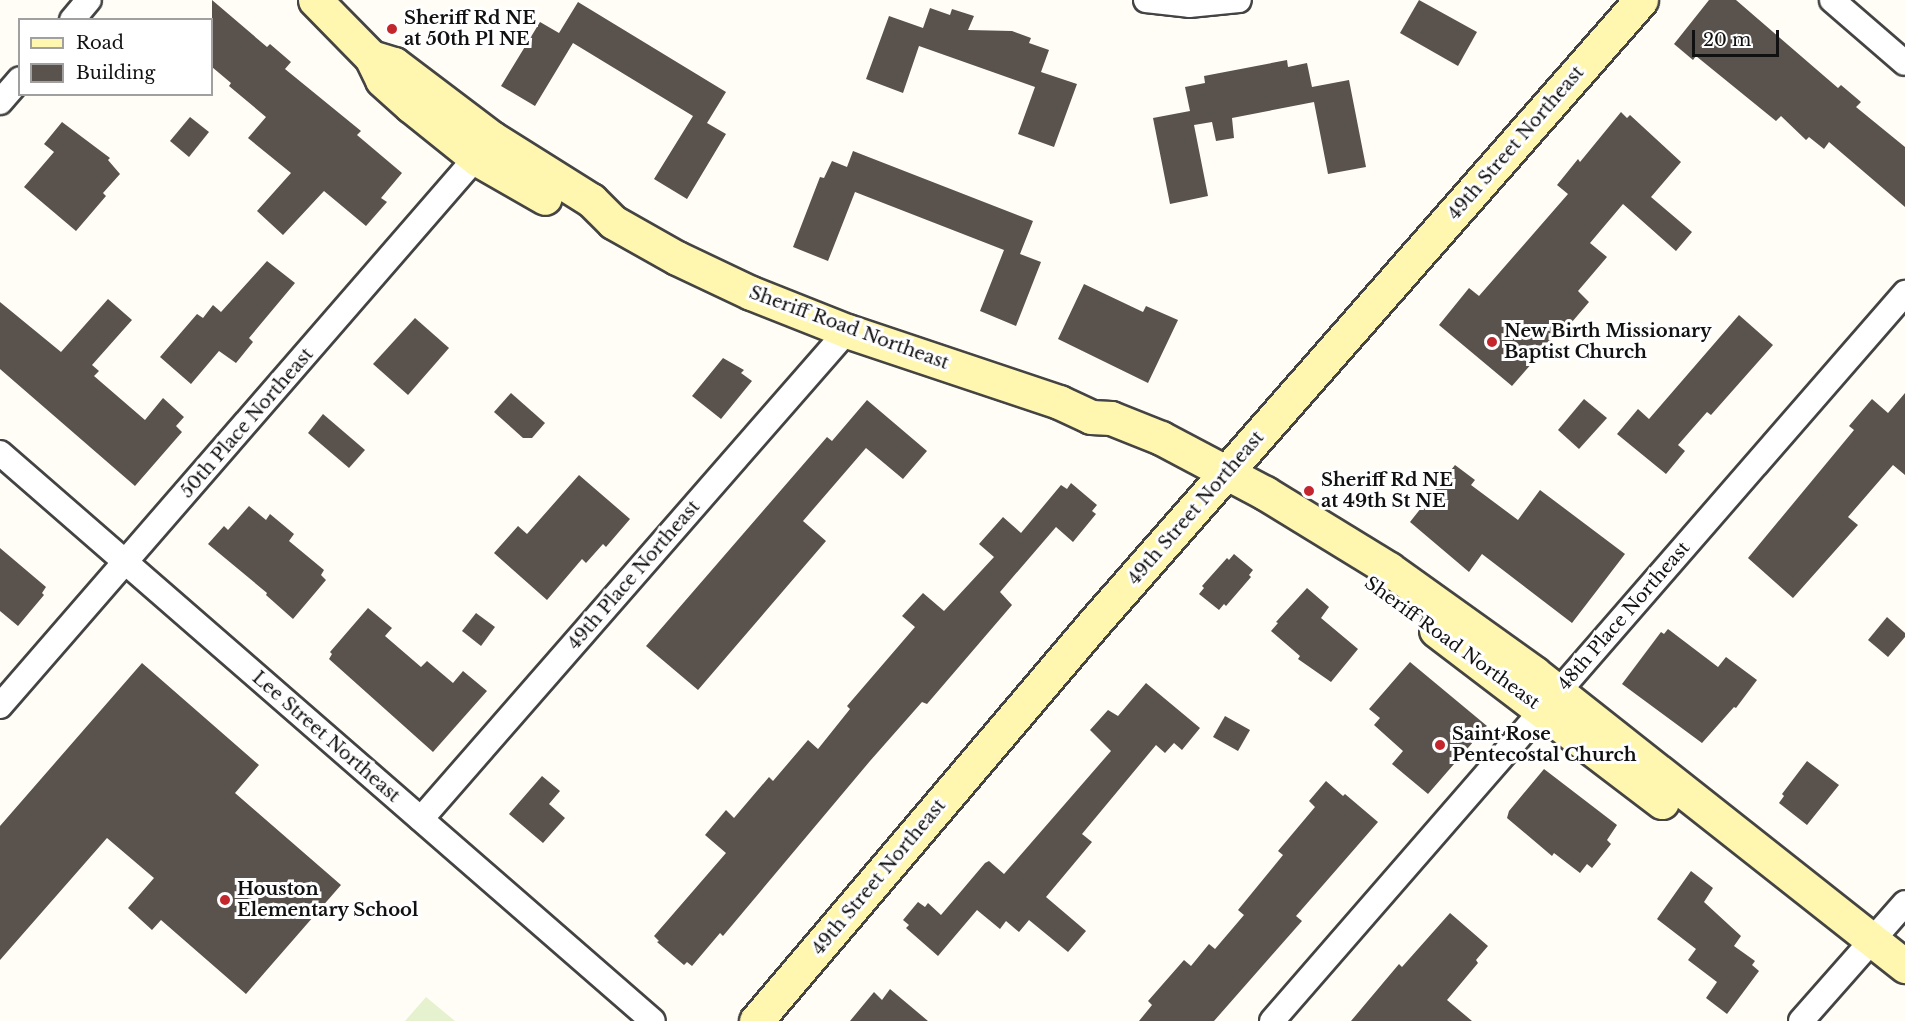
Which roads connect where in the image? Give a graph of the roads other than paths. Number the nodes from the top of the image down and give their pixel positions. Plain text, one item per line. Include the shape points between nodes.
1 (89, 0) edge
2 (315, 0) edge
3 (1146, 0) edge
4 (1239, 0) edge
5 (1641, 0) edge
6 (1832, 0) edge
7 (74, 18) edge
8 (1905, 63) edge
9 (18, 82) edge
10 (0, 102) edge
11 (484, 148) junction
12 (1905, 293) edge
13 (847, 331) junction
14 (0, 453) edge
15 (1221, 480) junction
16 (125, 562) junction
17 (1550, 700) junction
18 (0, 706) edge
19 (421, 819) junction
20 (1905, 903) edge
21 (1866, 947) junction
22 (1905, 966) edge
23 (1905, 990) edge
24 (653, 1021) edge
25 (756, 1021) edge
26 (1272, 1021) edge
27 (1801, 1021) edge

1 - 7 street
2 - 11 main road, Sheriff Road Northeast via 370,57 382,80
3 - 4 street via 1189,5
5 - 15 main road, 49th Street Northeast
6 - 8 street
9 - 10 street
11 - 13 main road, Sheriff Road Northeast via 579,218 614,222 714,276
11 - 16 street, 50th Place Northeast
12 - 17 street, 48th Place Northeast
13 - 15 main road, Sheriff Road Northeast via 1059,402 1091,417 1105,432
13 - 19 street, 49th Place Northeast
14 - 16 street, Lee Street Northeast
15 - 17 main road, Sheriff Road Northeast via 1277,523
15 - 25 main road, 49th Street Northeast via 1094,623
16 - 18 street, 50th Place Northeast
16 - 19 street, Lee Street Northeast
17 - 21 main road, Sheriff Road Northeast via 1622,773
17 - 26 street, 48th Place Northeast
19 - 24 street, Lee Street Northeast
20 - 21 street
21 - 22 main road, Sheriff Road Northeast
21 - 23 main road, Sheriff Road Northeast
21 - 27 street

